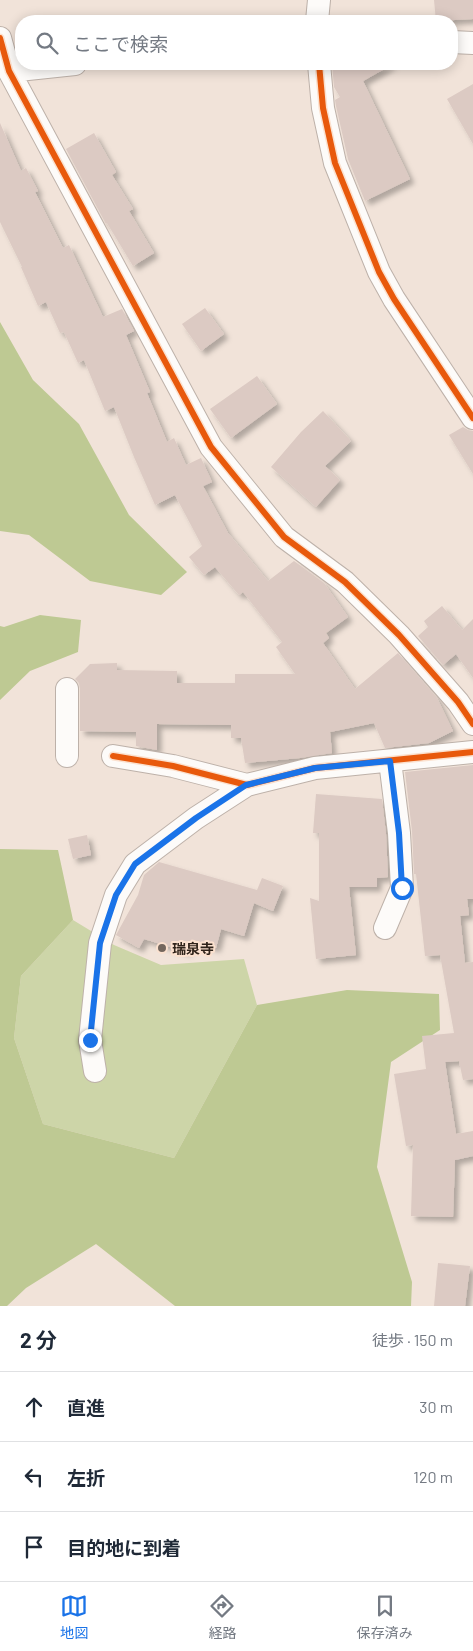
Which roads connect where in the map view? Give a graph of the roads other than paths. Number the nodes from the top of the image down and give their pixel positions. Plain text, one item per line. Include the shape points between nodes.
1 (320, 0) edge
2 (319, 15) edge
3 (0, 38) edge
4 (458, 42) edge
5 (473, 43) edge
6 (18, 70) edge
7 (319, 70) edge
8 (9, 71) junction
9 (473, 418) edge
10 (67, 689) dead end
11 (473, 724) edge
12 (473, 752) edge
13 (67, 756) dead end
14 (113, 756) dead end
15 (390, 761) junction
16 (246, 785) junction
17 (385, 928) dead end
18 (95, 1071) dead end

1 - 2 street
3 - 8 street
4 - 5 street
6 - 8 street
7 - 9 street via 335,162 379,272
8 - 11 street via 211,447 284,537 345,582 406,643
10 - 13 street
12 - 15 street
14 - 16 street via 174,766
15 - 16 street via 315,768
15 - 17 street via 402,888
16 - 18 street via 135,864 116,895 100,943 90,1040

